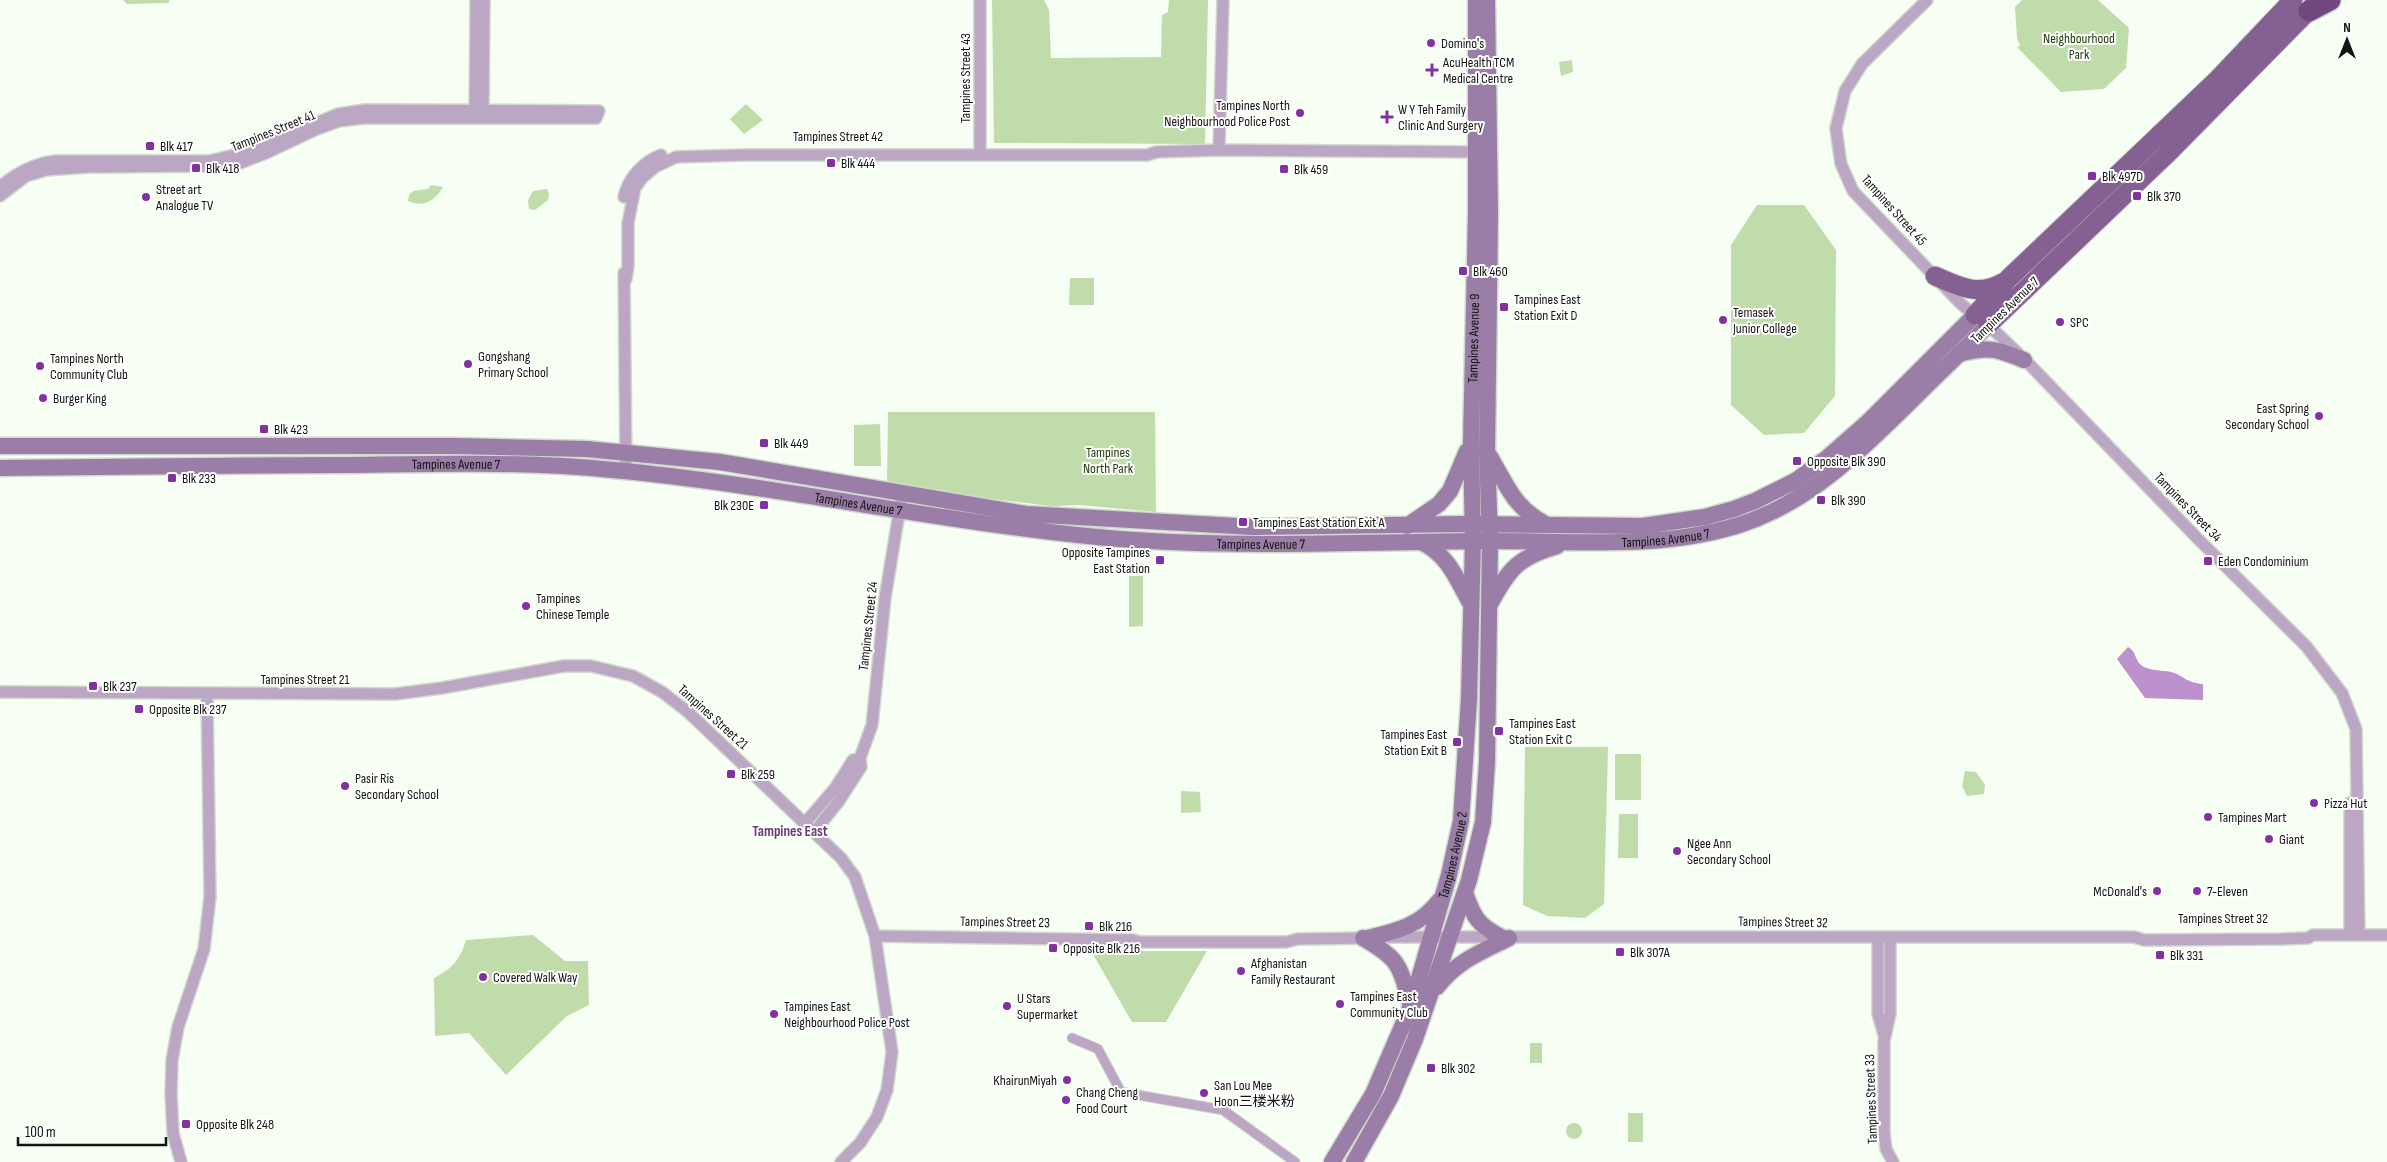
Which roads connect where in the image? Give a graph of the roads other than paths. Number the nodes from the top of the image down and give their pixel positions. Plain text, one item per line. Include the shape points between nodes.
1 (476, 0) edge
2 (484, 0) edge
3 (980, 0) edge
4 (1223, 0) edge
5 (1476, 0) edge
6 (1487, 0) edge
7 (1927, 0) edge
8 (2330, 0) edge
9 (2307, 4) edge
10 (479, 115) junction
11 (316, 126) junction
12 (1220, 150) junction
13 (1482, 152) junction
14 (980, 153) junction
15 (0, 187) edge
16 (0, 196) edge
17 (1935, 276) junction
18 (2009, 278) junction
19 (1981, 320) junction
20 (1957, 355) junction
21 (2024, 360) junction
22 (1471, 442) junction
23 (0, 446) edge
24 (627, 452) junction
25 (1487, 452) junction
26 (0, 468) edge
27 (626, 471) junction
28 (901, 503) junction
29 (1407, 526) junction
30 (1549, 526) junction
31 (1473, 532) junction
32 (1490, 532) junction
33 (1417, 541) junction
34 (1572, 541) junction
35 (1470, 603) junction
36 (1489, 606) junction
37 (0, 692) edge
38 (207, 694) junction
39 (860, 758) junction
40 (805, 823) junction
41 (814, 832) junction
42 (1465, 893) junction
43 (1443, 895) junction
44 (2354, 935) junction
45 (2387, 935) edge
46 (875, 936) junction
47 (1432, 936) junction
48 (1452, 936) junction
49 (1505, 937) junction
50 (1365, 938) junction
51 (1878, 938) junction
52 (1890, 938) junction
53 (1430, 997) junction
54 (1411, 1006) junction
55 (1884, 1035) junction
56 (1072, 1038) dead end
57 (1371, 1133) junction
58 (1333, 1161) edge
59 (181, 1162) edge
60 (841, 1162) edge
61 (1296, 1162) edge
62 (1354, 1162) edge
63 (1369, 1162) edge
64 (1893, 1162) edge

1 - 10 street
2 - 10 street
3 - 14 street, Tampines Street 43
4 - 12 street
5 - 13 main road, Tampines Avenue 9
6 - 13 main road, Tampines Avenue 9
7 - 17 street, Tampines Street 45 via 1855,72 1843,97 1836,128 1841,164 1853,191
8 - 9 highway
9 - 18 main road, Tampines Avenue 7 via 2216,81
9 - 19 main road, Tampines Avenue 7 via 2166,156
10 - 10 street, Tampines Street 41 via 599,111 596,118
10 - 11 street, Tampines Street 41 via 364,118
11 - 15 street, Tampines Street 41 via 237,155 209,161 55,161 34,166
11 - 16 street, Tampines Street 41 via 240,163 46,170 26,176
12 - 13 street, Tampines Street 42
12 - 14 street, Tampines Street 42
13 - 22 main road, Tampines Avenue 9
13 - 25 main road, Tampines Avenue 9
14 - 24 street, Tampines Street 42 via 687,150 659,155 637,172 625,193 622,223 626,279
17 - 18 main road via 1969,291 1986,290
17 - 19 street, Tampines Street 45
18 - 19 main road, Tampines Avenue 7
19 - 20 main road, Tampines Avenue 7
19 - 21 street, Tampines Street 34
19 - 30 main road, Tampines Avenue 7 via 1850,438 1812,469 1773,493 1734,509 1678,522 1643,526
20 - 21 main road via 1983,348
20 - 34 main road, Tampines Avenue 7 via 1857,454 1803,495 1776,510 1707,535 1637,542
21 - 44 street, Tampines Street 34 via 2306,646 2339,687 2356,729 2353,766
22 - 29 main road via 1450,491 1439,504
22 - 31 main road, Tampines Avenue 9
23 - 24 main road, Tampines Avenue 7 via 505,446
24 - 27 street, Tampines Street 42
24 - 28 main road, Tampines Avenue 7 via 720,462 826,479
25 - 30 main road via 1517,504 1530,516
25 - 32 main road, Tampines Avenue 9
26 - 27 main road, Tampines Avenue 7 via 409,463
27 - 28 main road, Tampines Avenue 7
28 - 29 main road, Tampines Avenue 7 via 1195,526
28 - 33 main road, Tampines Avenue 7 via 1032,530 1116,538 1258,544
28 - 39 street, Tampines Street 24 via 885,598 875,711
29 - 31 main road, Tampines Avenue 7
30 - 32 main road, Tampines Avenue 7
31 - 32 main road, Tampines Avenue 7
31 - 33 main road, Tampines Avenue 7
31 - 35 main road, Tampines Avenue 2
32 - 34 main road, Tampines Avenue 7
32 - 36 main road, Tampines Avenue 2
33 - 35 main road via 1438,551 1458,578
34 - 36 main road via 1526,556 1512,570
35 - 43 main road, Tampines Avenue 2 via 1469,699 1461,821
36 - 42 main road, Tampines Avenue 2 via 1483,822
37 - 38 street, Tampines Street 21
38 - 40 street, Tampines Street 21 via 395,694 554,667 606,668 633,676 672,700
38 - 59 street via 210,897 204,950 178,1027 172,1060 173,1133
39 - 40 street, Tampines Street 24 via 853,760 836,787
39 - 41 street, Tampines Street 24 via 861,767
40 - 41 street, Tampines Street 21
41 - 46 street, Tampines Street 21 via 855,877
42 - 48 main road, Tampines Avenue 2
42 - 49 main road via 1483,927
43 - 47 main road, Tampines Avenue 2
43 - 50 main road via 1418,923
44 - 45 street
44 - 52 street, Tampines Street 32 via 2313,935 2306,932 2144,933 2134,937
46 - 50 street, Tampines Street 23 via 1133,940 1140,936 1286,942
46 - 60 street, Tampines Street 21 via 890,1030 890,1074 883,1103 870,1131
47 - 48 street, Tampines Street 32
47 - 50 street, Tampines Street 23
47 - 54 main road, Tampines Avenue 2
48 - 49 street, Tampines Street 32
48 - 53 main road, Tampines Avenue 2
49 - 51 street, Tampines Street 32
49 - 53 main road via 1468,957
50 - 54 main road via 1392,956
51 - 52 street, Tampines Street 32
51 - 55 street, Tampines Street 33 via 1878,1014
52 - 55 street, Tampines Street 33 via 1890,1014
53 - 57 main road, Tampines Avenue 2 via 1402,1069
54 - 58 main road, Tampines Avenue 2 via 1376,1086
55 - 64 street, Tampines Street 33 via 1884,1142
56 - 61 street via 1098,1050 1121,1092 1223,1110
57 - 62 main road, Tampines Avenue 2
57 - 63 main road

